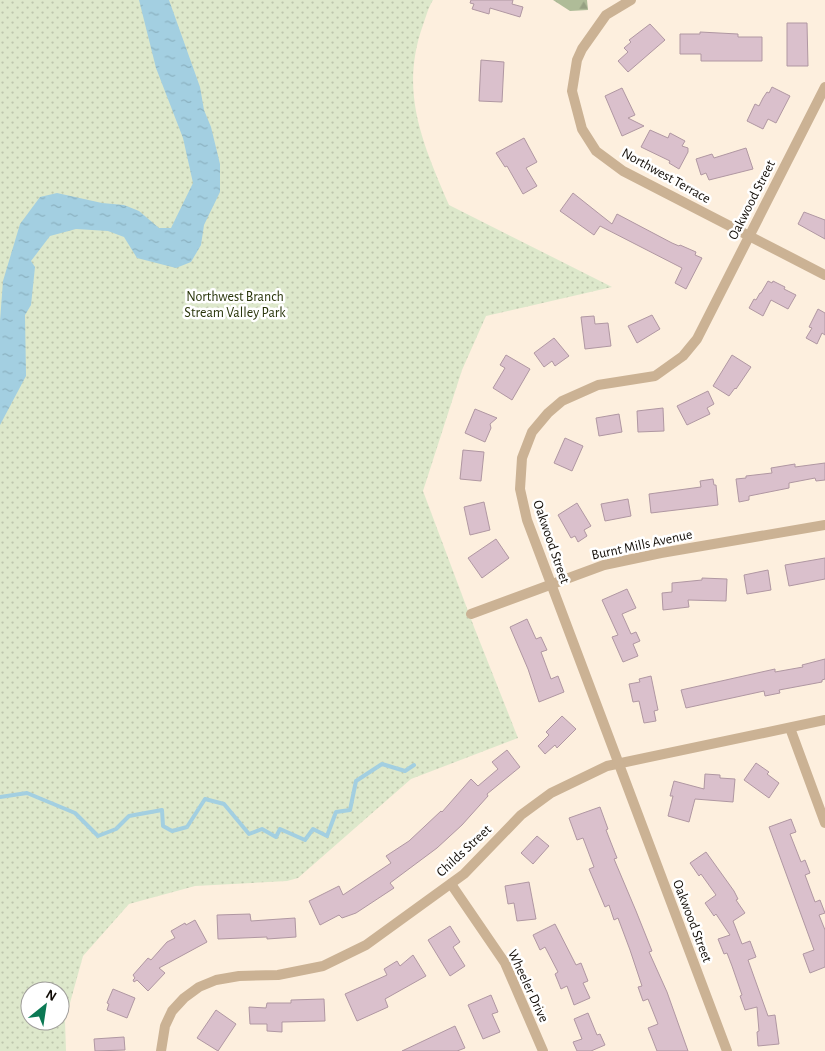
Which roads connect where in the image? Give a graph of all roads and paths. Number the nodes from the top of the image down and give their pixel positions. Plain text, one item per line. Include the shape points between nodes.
1 (631, 0) edge
2 (825, 87) edge
3 (749, 236) junction
4 (825, 275) edge
5 (825, 525) edge
6 (551, 584) junction
7 (471, 614) dead end
8 (825, 720) edge
9 (790, 728) junction
10 (618, 764) junction
11 (825, 823) edge
12 (451, 884) junction
13 (160, 1051) edge
14 (542, 1051) edge
15 (727, 1051) edge

1 - 3 street, Northwest Terrace via 606,15 577,60 572,91 582,129 596,151 623,171
2 - 3 street, Oakwood Street
3 - 4 street, Northwest Terrace
3 - 6 street, Oakwood Street via 696,339 683,356 655,376 598,386 562,401 532,432 522,458 520,489 527,520
5 - 6 street, Burnt Mills Avenue via 604,565
6 - 7 street, Burnt Mills Avenue
6 - 10 street, Oakwood Street
8 - 9 street, Childs Street
9 - 10 street, Childs Street
9 - 11 street
10 - 12 street, Childs Street via 607,766 551,793 521,815
10 - 15 street, Oakwood Street
12 - 13 street, Childs Street via 366,944 323,966 278,975 239,976 199,987 172,1011
12 - 14 street, Wheeler Drive via 505,963

